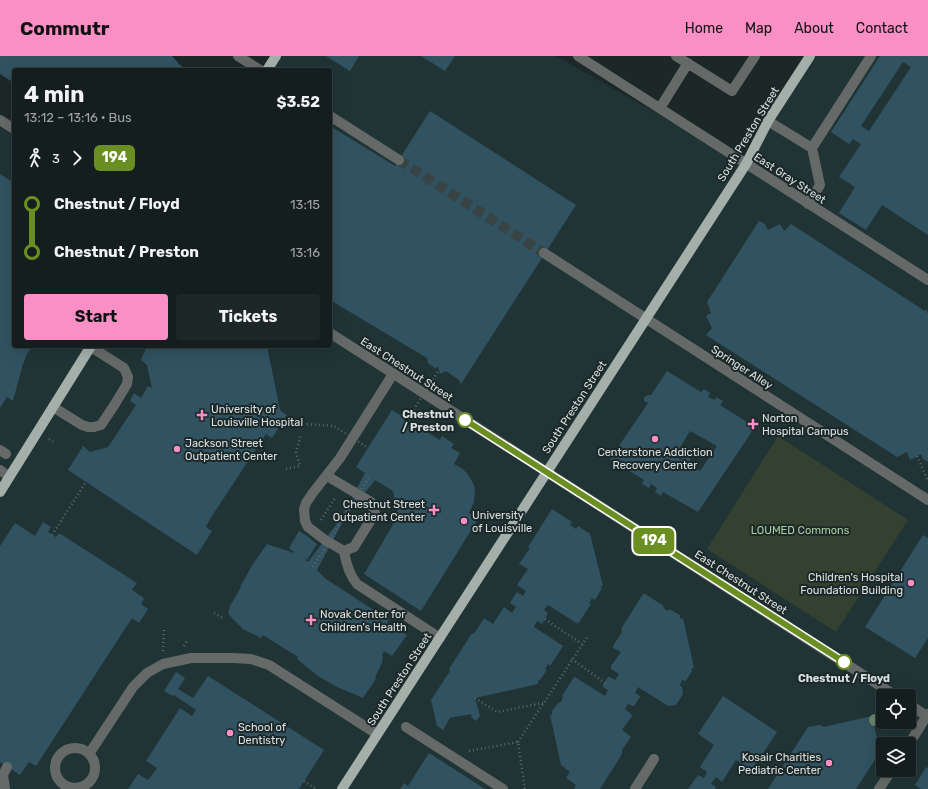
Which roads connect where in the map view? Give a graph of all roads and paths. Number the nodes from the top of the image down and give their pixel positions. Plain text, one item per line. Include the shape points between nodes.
1 (238, 56) edge
2 (276, 56) edge
3 (578, 56) edge
4 (676, 56) edge
5 (755, 56) edge
6 (810, 56) edge
7 (871, 56) edge
8 (688, 63) junction
9 (257, 68) edge
10 (268, 68) edge
11 (660, 108) junction
12 (332, 117) edge
13 (0, 120) edge
14 (768, 120) junction
15 (12, 128) edge
16 (812, 148) junction
17 (398, 160) tunnel mouth
18 (746, 164) junction
19 (808, 204) junction
20 (544, 253) tunnel mouth
21 (928, 280) edge
22 (646, 319) junction
23 (332, 334) edge
24 (90, 348) edge
25 (93, 348) edge
26 (439, 370) dead end
27 (394, 374) junction
28 (53, 406) junction
29 (284, 419) dead end
30 (407, 420) dead end
31 (301, 435) dead end
32 (368, 448) dead end
33 (917, 456) dead end
34 (286, 469) dead end
35 (0, 470) edge
36 (546, 472) junction
37 (327, 476) junction
38 (370, 476) dead end
39 (9, 477) junction
40 (928, 481) edge
41 (86, 482) dead end
42 (0, 492) edge
43 (335, 498) dead end
44 (928, 500) edge
45 (321, 520) dead end
46 (52, 535) dead end
47 (344, 551) junction
48 (313, 566) dead end
49 (214, 613) dead end
50 (224, 619) dead end
51 (545, 619) dead end
52 (164, 627) dead end
53 (588, 636) dead end
54 (440, 638) junction
55 (582, 644) junction
56 (163, 653) dead end
57 (572, 660) junction
58 (605, 683) dead end
59 (885, 689) edge
60 (475, 698) dead end
61 (544, 703) junction
62 (916, 708) edge
63 (928, 716) edge
64 (406, 727) dead end
65 (377, 734) junction
66 (913, 737) edge
67 (518, 742) junction
68 (89, 754) junction
69 (450, 755) junction
70 (654, 759) dead end
71 (7, 767) dead end
72 (887, 777) edge
73 (304, 781) dead end
74 (64, 787) edge
75 (5, 789) edge
76 (316, 789) edge
77 (342, 789) edge
78 (503, 789) edge
79 (525, 789) edge
80 (635, 789) edge
81 (879, 789) edge

1 - 9 street
2 - 10 main road
3 - 11 street, East Gray Street
4 - 8 street
5 - 8 street via 732,91
6 - 14 main road, South Preston Street
7 - 16 street
8 - 11 street
11 - 18 street, East Gray Street
12 - 17 street
13 - 15 street
14 - 16 street
14 - 18 main road, South Preston Street
16 - 19 street via 820,185
18 - 19 street, East Gray Street
18 - 22 main road, South Preston Street
19 - 21 street, East Gray Street
20 - 22 street, Springer Alley
22 - 36 main road, South Preston Street
22 - 44 street, Springer Alley
23 - 27 street, East Chestnut Street
24 - 28 main road
25 - 28 street via 124,368 128,377 116,404 101,425 94,428 82,425
26 - 30 path, bridge
27 - 36 street, East Chestnut Street
27 - 37 street
28 - 39 main road
29 - 32 path, bridge via 291,423 334,426
31 - 34 path via 296,452 300,466
33 - 40 path
35 - 39 street
36 - 54 main road, South Preston Street
36 - 59 street, East Chestnut Street
37 - 47 street via 306,503 305,520 308,527 318,535
37 - 47 street via 371,502 375,513 354,547
38 - 48 path, bridge
39 - 42 main road
41 - 46 path
43 - 45 path
47 - 54 street via 346,566 357,584
49 - 50 path
51 - 55 path
52 - 56 path
53 - 55 path
54 - 65 main road, South Preston Street
55 - 57 path
57 - 58 path
57 - 61 path
60 - 61 path via 497,712
61 - 67 path
62 - 63 street
63 - 66 street
64 - 69 street
65 - 68 street via 269,665 251,659 191,658 163,664 147,673 133,687
65 - 77 main road, South Preston Street
67 - 69 path
67 - 79 path
68 - 74 street via 95,768 92,779 77,788
68 - 74 street via 76,747 63,751 58,756 54,768 55,775
69 - 78 street
70 - 80 street
71 - 75 street via 3,775
72 - 81 street
73 - 76 path

